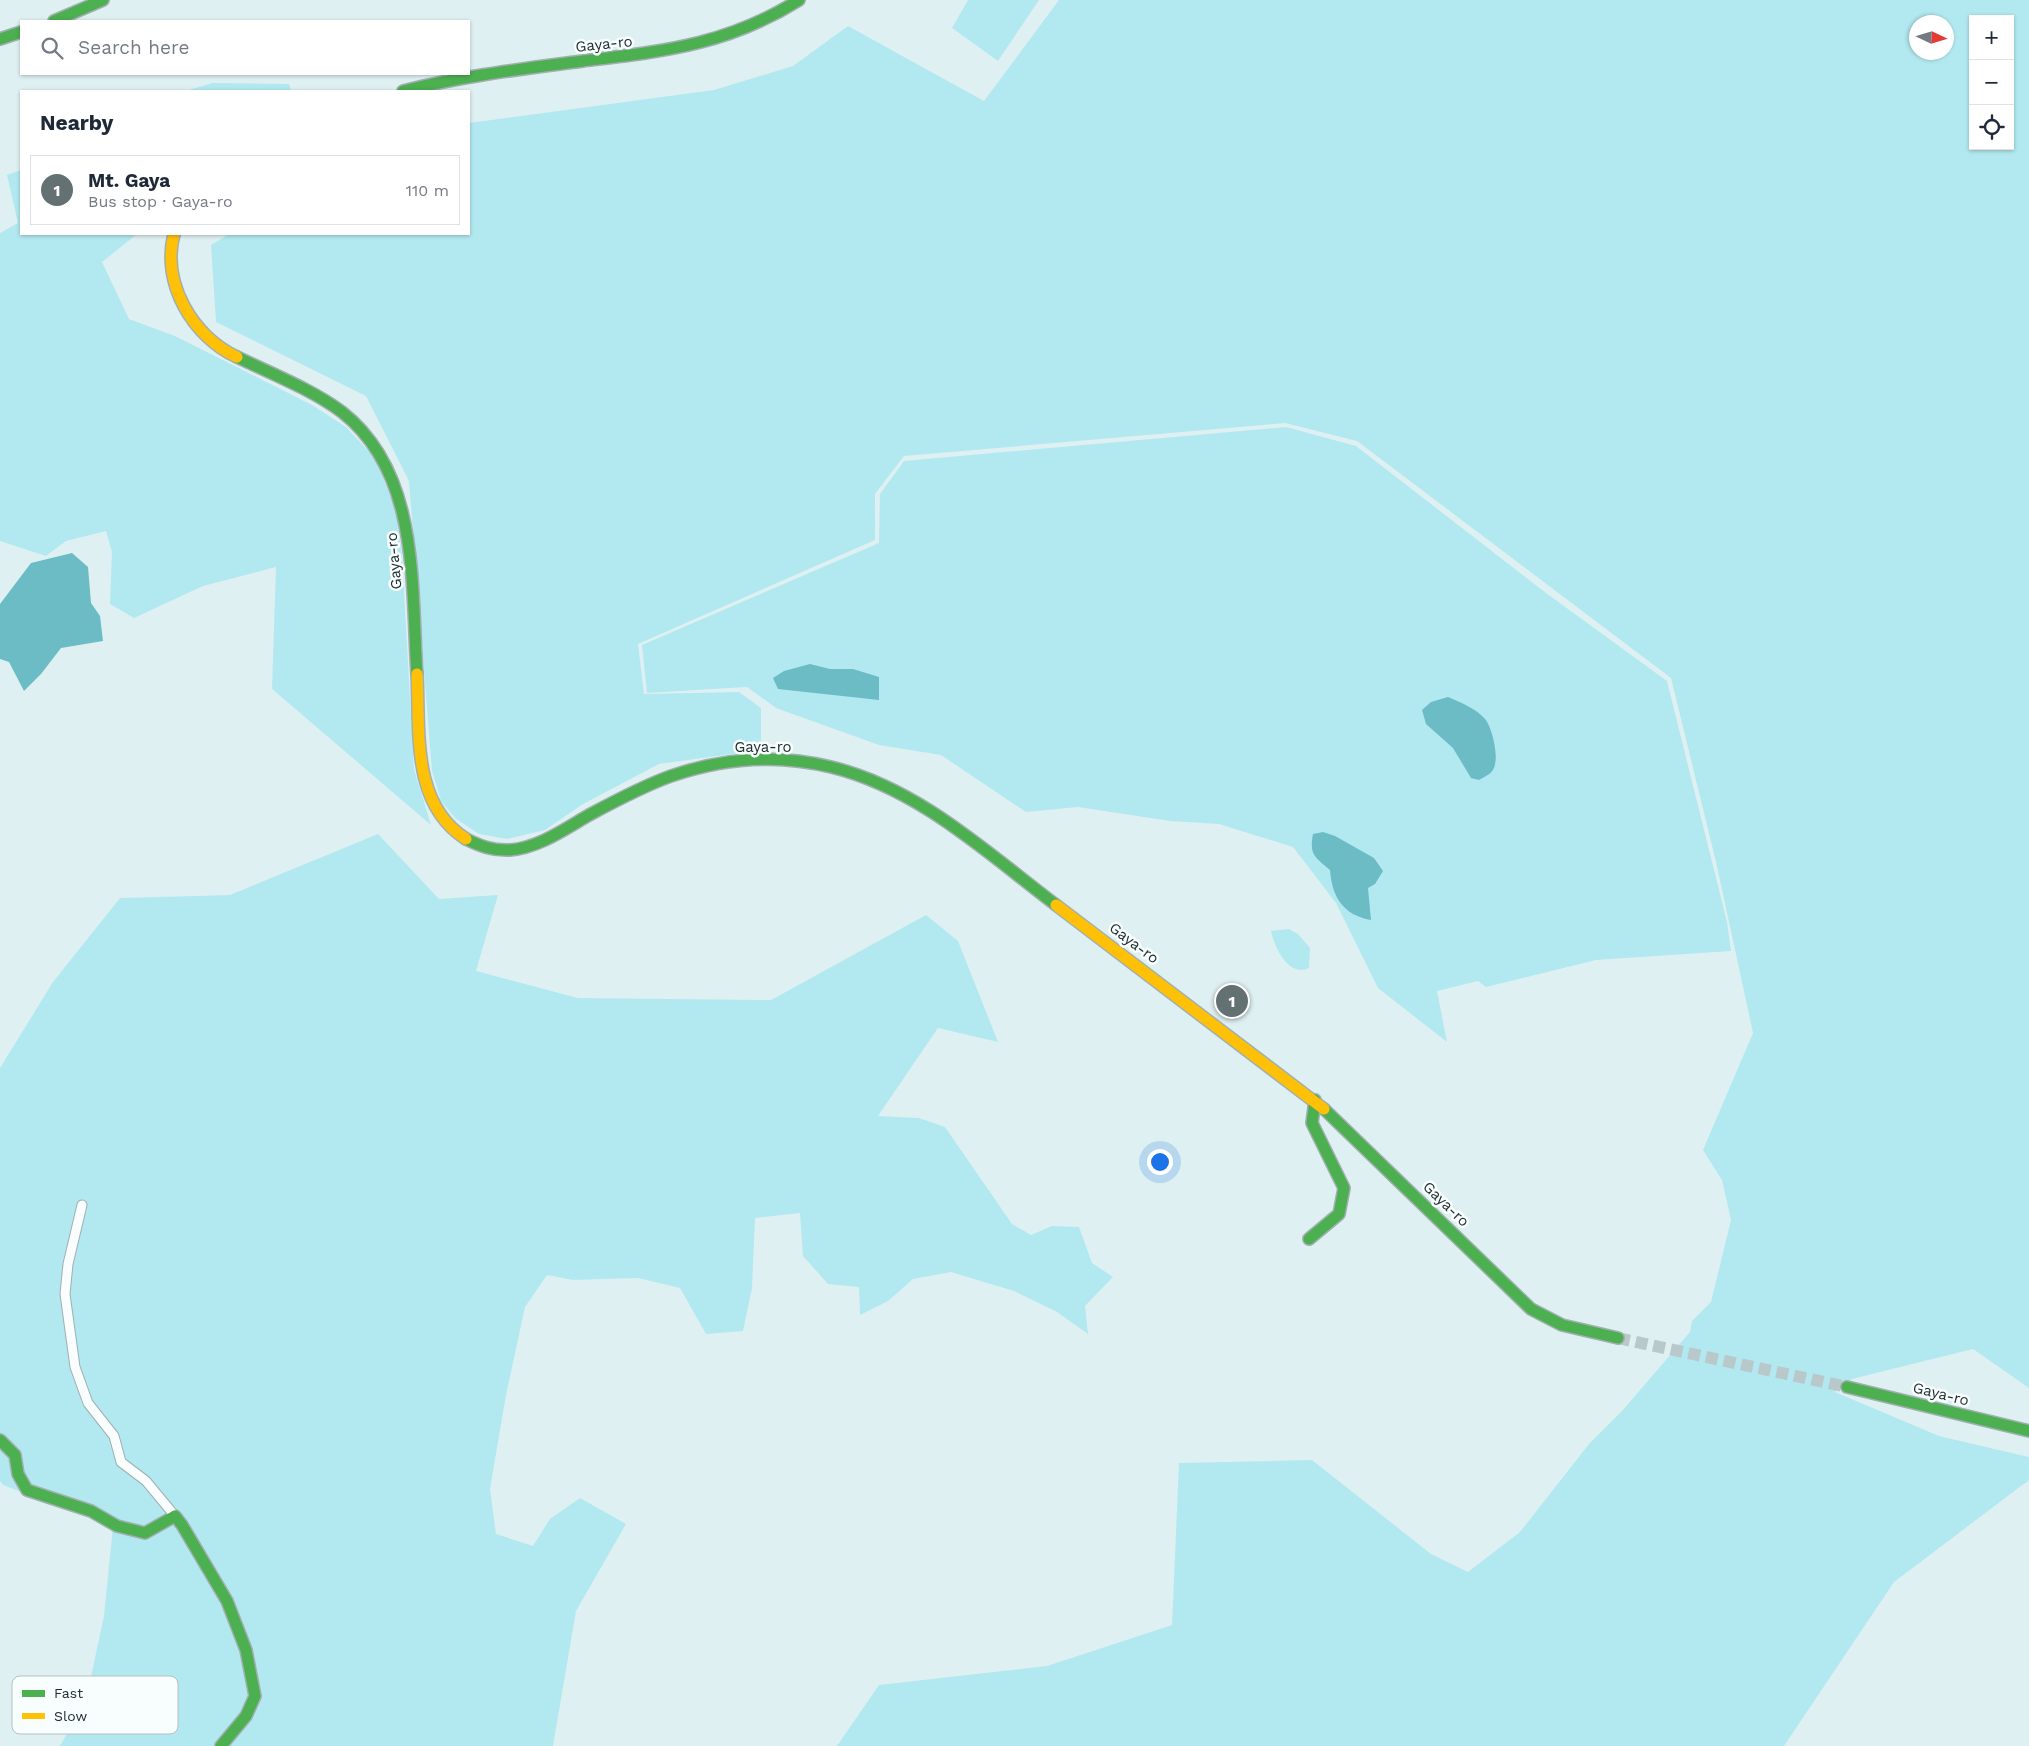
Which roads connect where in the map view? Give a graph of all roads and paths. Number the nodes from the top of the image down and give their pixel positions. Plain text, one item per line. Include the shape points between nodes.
1 (103, 0) edge
2 (800, 0) edge
3 (56, 20) edge
4 (20, 32) edge
5 (0, 39) edge
6 (408, 90) edge
7 (174, 235) edge
8 (1315, 1100) junction
9 (82, 1205) dead end
10 (1308, 1239) dead end
11 (1618, 1338) tunnel mouth
12 (1847, 1387) tunnel mouth
13 (2029, 1431) edge
14 (0, 1440) edge
15 (175, 1516) junction
16 (221, 1746) edge

1 - 3 street
2 - 6 street, Gaya-ro via 778,16 740,33 656,54 464,78
4 - 5 street
7 - 8 street, Gaya-ro via 170,243 173,276 202,333 222,350 339,410 368,437 388,467 398,491 407,530 423,772 430,801 452,830 482,847 526,848 557,835 646,786 700,768 751,759 816,764 845,770 903,794 957,830
8 - 10 street via 1312,1123 1344,1188 1339,1214
8 - 11 street, Gaya-ro via 1531,1309 1562,1325
9 - 15 street via 68,1264 65,1294 75,1367 88,1403 114,1436 121,1462 146,1481
12 - 13 street, Gaya-ro
14 - 15 street via 15,1455 18,1474 27,1490 91,1511 117,1526 145,1533
15 - 16 street via 227,1601 248,1659 255,1696 246,1716

